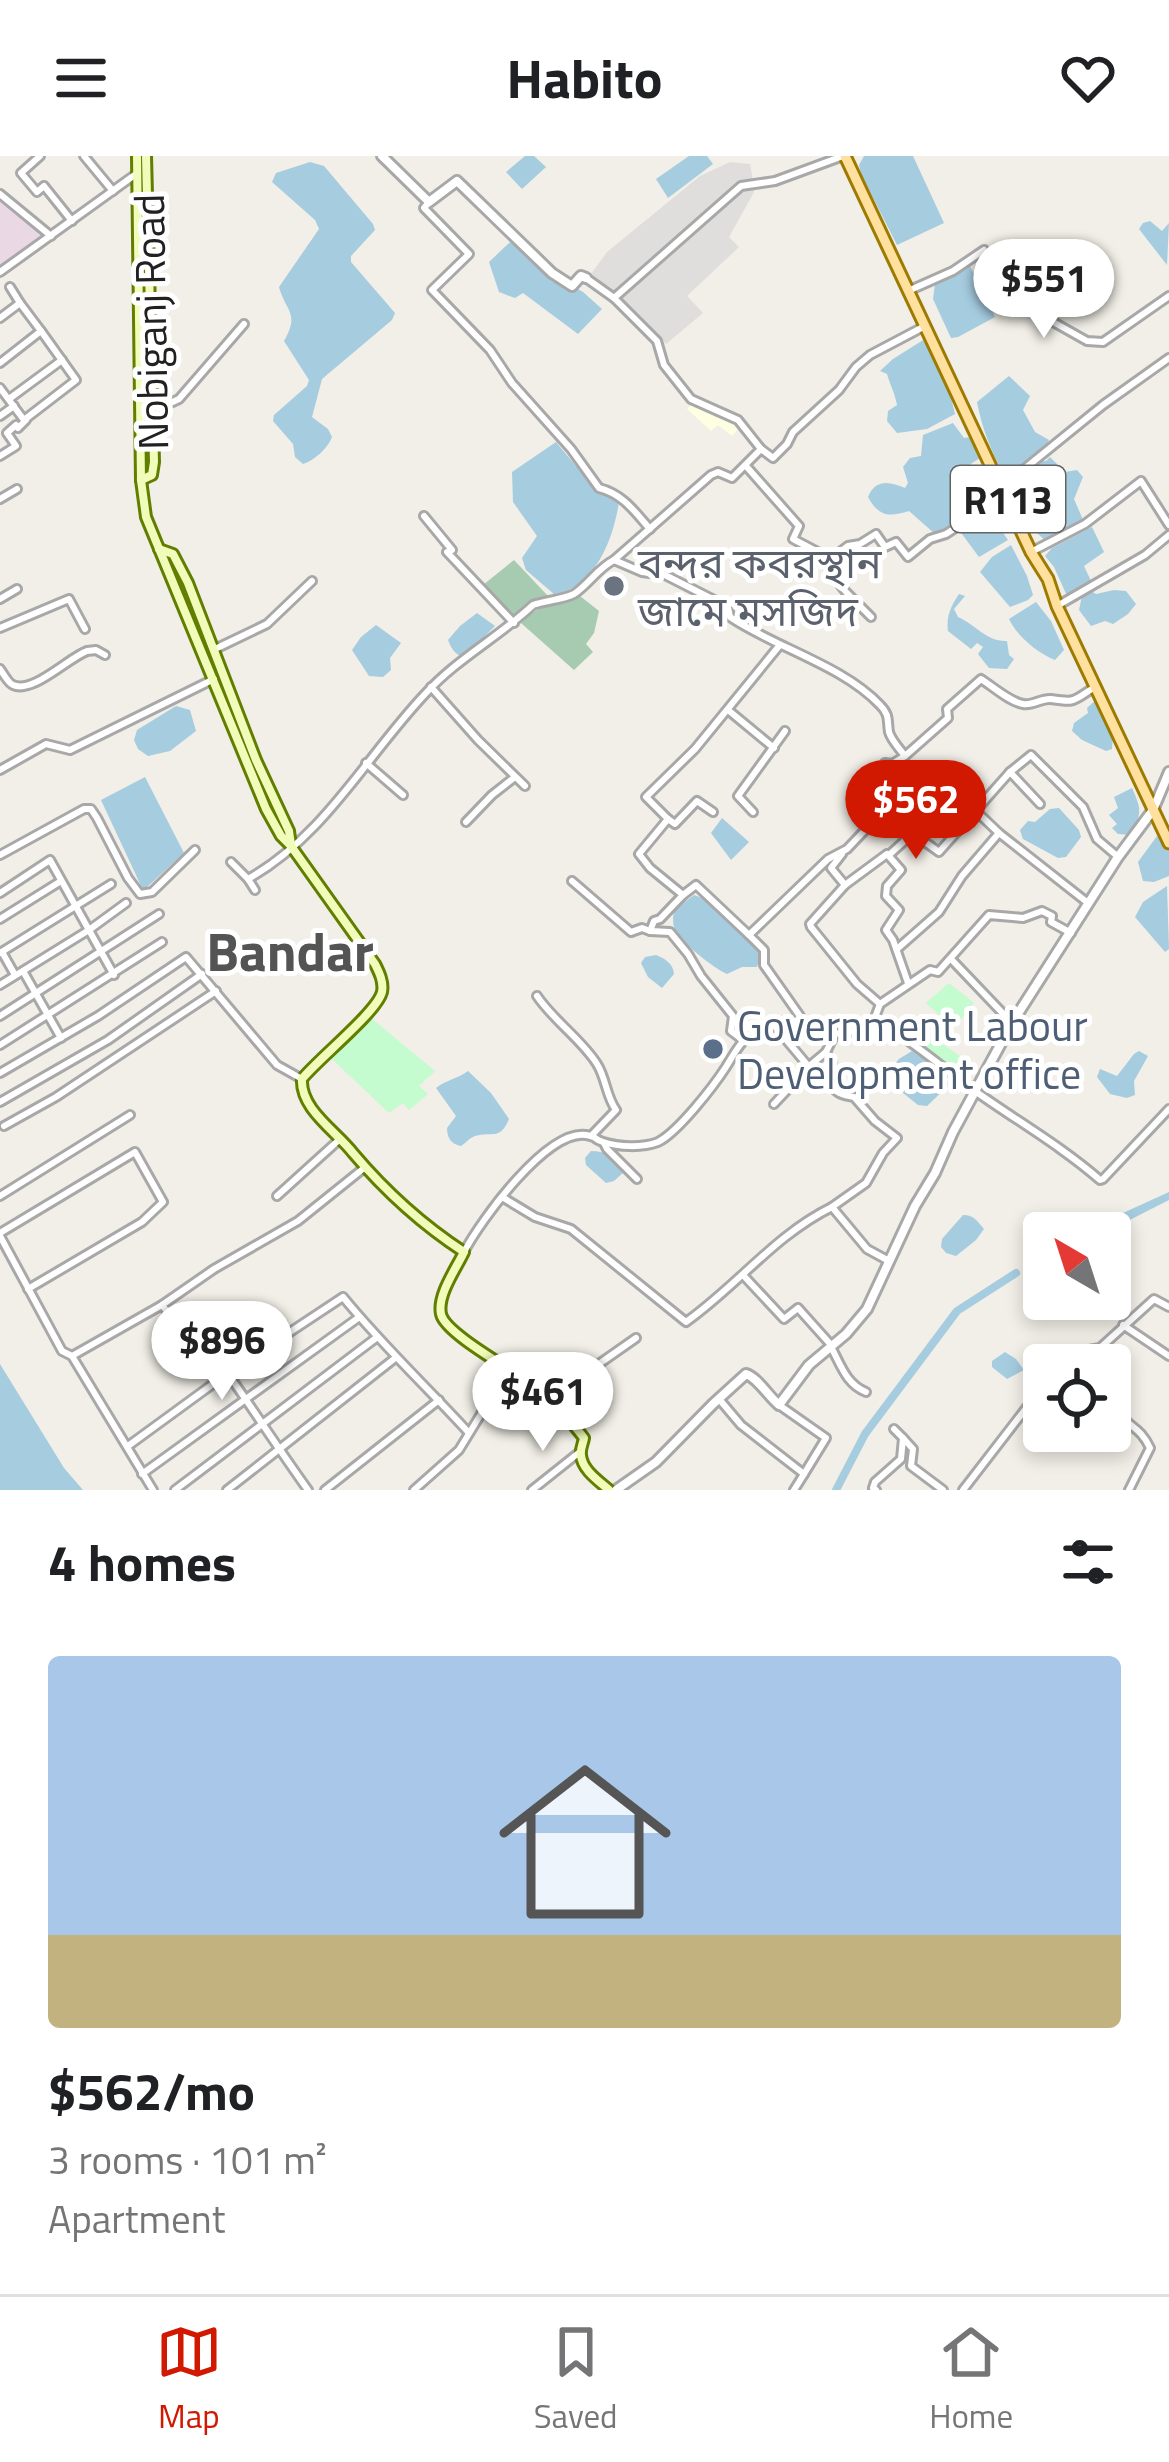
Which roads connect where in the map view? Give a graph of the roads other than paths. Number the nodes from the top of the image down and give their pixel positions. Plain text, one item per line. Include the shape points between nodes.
1 (40, 156) edge
2 (84, 156) edge
3 (136, 156) edge
4 (146, 156) edge
5 (382, 156) edge
6 (844, 156) edge
7 (141, 174) junction
8 (113, 191) junction
9 (0, 194) edge
10 (429, 202) junction
11 (72, 220) junction
12 (51, 236) junction
13 (0, 272) edge
14 (586, 278) joint
15 (10, 287) dead end
16 (908, 291) junction
17 (1169, 296) edge
18 (614, 298) junction
19 (20, 303) junction
20 (0, 318) edge
21 (244, 324) dead end
22 (925, 326) junction
23 (41, 331) junction
24 (1169, 358) edge
25 (62, 359) junction
26 (0, 363) edge
27 (0, 388) edge
28 (11, 403) junction
29 (153, 411) junction
30 (0, 416) edge
31 (26, 419) junction
32 (760, 449) junction
33 (0, 457) edge
34 (746, 466) junction
35 (141, 480) junction
36 (16, 489) dead end
37 (1004, 491) junction
38 (0, 499) edge
39 (424, 516) dead end
40 (1169, 525) edge
41 (650, 529) junction
42 (1169, 535) edge
43 (159, 549) junction
44 (1031, 552) junction
45 (831, 559) junction
46 (614, 560) junction
47 (312, 581) dead end
48 (17, 589) dead end
49 (0, 599) edge
50 (1057, 606) junction
51 (199, 614) junction
52 (871, 616) dead end
53 (188, 618) junction
54 (514, 623) junction
55 (0, 628) edge
56 (85, 629) dead end
57 (779, 646) junction
58 (213, 650) junction
59 (104, 655) dead end
60 (0, 668) edge
61 (214, 680) junction
62 (1096, 686) junction
63 (431, 688) junction
64 (728, 710) junction
65 (785, 731) dead end
66 (774, 748) junction
67 (905, 756) junction
68 (366, 763) junction
69 (0, 770) edge
70 (1010, 772) junction
71 (1169, 772) edge
72 (515, 777) junction
73 (525, 786) dead end
74 (403, 794) dead end
75 (1040, 804) dead end
76 (887, 807) junction
77 (1153, 810) junction
78 (976, 811) junction
79 (713, 812) dead end
80 (753, 812) dead end
81 (668, 819) junction
82 (466, 822) dead end
83 (914, 832) junction
84 (999, 833) junction
85 (1169, 842) edge
86 (291, 846) junction
87 (847, 849) junction
88 (195, 850) dead end
89 (0, 854) edge
90 (890, 855) junction
91 (1118, 857) junction
92 (231, 862) dead end
93 (248, 879) junction
94 (62, 880) junction
95 (572, 881) dead end
96 (111, 884) dead end
97 (845, 885) junction
98 (255, 890) dead end
99 (0, 893) edge
100 (683, 895) junction
101 (126, 903) dead end
102 (1088, 903) junction
103 (76, 906) junction
104 (159, 914) dead end
105 (0, 919) edge
106 (89, 930) junction
107 (650, 931) junction
108 (1071, 933) junction
109 (749, 935) junction
110 (162, 942) dead end
111 (896, 950) junction
112 (1, 951) edge
113 (102, 953) junction
114 (951, 959) junction
115 (19, 973) junction
116 (202, 974) junction
117 (114, 975) junction
118 (908, 983) junction
119 (0, 985) edge
120 (216, 991) junction
121 (36, 994) junction
122 (537, 996) dead end
123 (880, 1004) junction
124 (0, 1016) edge
125 (48, 1016) junction
126 (802, 1019) junction
127 (874, 1020) junction
128 (1012, 1023) junction
129 (773, 1024) junction
130 (835, 1034) junction
131 (61, 1038) junction
132 (743, 1040) junction
133 (0, 1046) edge
134 (826, 1052) junction
135 (808, 1066) junction
136 (0, 1073) edge
137 (302, 1078) junction
138 (976, 1091) junction
139 (0, 1102) edge
140 (774, 1104) dead end
141 (1169, 1109) edge
142 (130, 1115) dead end
143 (4, 1126) dead end
144 (591, 1136) junction
145 (340, 1139) junction
146 (604, 1142) junction
147 (364, 1168) junction
148 (637, 1179) dead end
149 (0, 1196) edge
150 (277, 1196) dead end
151 (502, 1197) junction
152 (832, 1207) junction
153 (0, 1234) edge
154 (464, 1252) junction
155 (889, 1261) junction
156 (742, 1275) junction
157 (28, 1289) junction
158 (162, 1305) junction
159 (1169, 1306) edge
160 (359, 1317) junction
161 (1123, 1325) junction
162 (376, 1338) junction
163 (635, 1338) dead end
164 (1104, 1344) edge
165 (832, 1346) junction
166 (1169, 1355) edge
167 (72, 1357) junction
168 (395, 1359) junction
169 (509, 1368) junction
170 (228, 1373) junction
171 (866, 1392) dead end
172 (546, 1395) junction
173 (719, 1399) junction
174 (439, 1400) junction
175 (246, 1402) junction
176 (779, 1405) junction
177 (1023, 1411) edge
178 (1131, 1424) edge
179 (261, 1426) junction
180 (893, 1430) dead end
181 (469, 1433) junction
182 (903, 1438) junction
183 (128, 1446) junction
184 (279, 1450) junction
185 (580, 1451) junction
186 (142, 1474) junction
187 (804, 1474) junction
188 (153, 1490) edge
189 (176, 1490) edge
190 (227, 1490) edge
191 (308, 1490) edge
192 (325, 1490) edge
193 (414, 1490) edge
194 (532, 1490) edge
195 (613, 1490) edge
196 (794, 1490) edge
197 (875, 1490) edge
198 (943, 1490) edge
199 (963, 1490) edge
200 (1129, 1490) edge

1 - 11 street via 21,173 37,192 44,186
2 - 8 street
3 - 7 main road, Nobiganj Road
4 - 7 main road, Nobiganj Road
5 - 10 street
6 - 16 main road, R113
6 - 18 street via 741,186
7 - 8 street
7 - 29 main road, Nobiganj Road
7 - 35 main road, Nobiganj Road
8 - 11 street
9 - 12 street
10 - 14 street via 458,181 552,272 572,286
10 - 41 street via 424,208 470,254 432,290 599,488 625,500
11 - 12 street
12 - 13 street
14 - 18 street
15 - 19 street
16 - 17 street via 984,250 998,273 1055,323 1103,342
16 - 22 main road, R113
18 - 32 street via 657,340 664,365 691,399 737,420
19 - 20 street
19 - 23 street
21 - 29 street via 179,399
22 - 32 street via 856,367 778,455
22 - 37 main road, R113
23 - 25 street
23 - 26 street
24 - 37 street
25 - 28 street
25 - 31 street via 76,381
27 - 28 street
28 - 30 street
28 - 31 street
29 - 35 main road, Nobiganj Road via 154,470
31 - 33 street via 7,433 16,446
32 - 34 street
34 - 41 street via 732,478 714,472
34 - 45 street via 799,526 793,539
35 - 43 main road, Nobiganj Road
36 - 38 street
37 - 44 main road, R113
37 - 45 street via 908,557 876,534
39 - 54 street via 447,553
40 - 44 street via 1141,481
41 - 46 street
42 - 50 street
43 - 51 main road, Nobiganj Road via 178,560
43 - 53 main road, Nobiganj Road
44 - 50 main road, R113
45 - 52 street via 830,572
46 - 54 street via 573,594 533,605
46 - 57 street via 705,593
47 - 58 street via 267,624
48 - 49 street
50 - 62 main road, R113
51 - 53 main road
51 - 58 main road, Nobiganj Road
53 - 61 main road, Nobiganj Road
54 - 63 street
55 - 56 street via 70,599
57 - 64 street
57 - 67 street via 882,707
58 - 86 main road, Nobiganj Road
59 - 60 street via 87,651 19,686
61 - 69 street via 70,750 46,744
61 - 86 main road, Nobiganj Road via 252,780
62 - 67 street via 1072,703 1045,698 1028,705 981,679
62 - 77 main road, R113
63 - 68 street
63 - 72 street
64 - 66 street
64 - 81 street via 646,797
65 - 66 street
66 - 80 street via 738,796
67 - 76 street via 868,781
68 - 74 street
68 - 86 street via 323,820
70 - 75 street
70 - 78 street
70 - 91 street via 1035,756
71 - 77 street
72 - 73 street
72 - 82 street
76 - 83 street
76 - 87 street
77 - 85 main road, R113
77 - 91 street
78 - 83 street via 939,852
78 - 84 street
79 - 81 street via 697,801 675,824
81 - 100 street via 639,854
83 - 90 street
84 - 102 street
84 - 111 street via 939,912
86 - 93 street
86 - 137 main road via 382,983 369,1011
87 - 97 street via 831,868
87 - 109 street
88 - 89 street via 152,892 140,893 98,818 84,808
90 - 97 street
90 - 111 street via 902,868 885,894 899,910 886,930
91 - 102 street
92 - 93 street
93 - 98 street
94 - 99 street via 50,860
94 - 103 street
94 - 105 street
95 - 107 street via 631,932
96 - 103 street
97 - 123 street via 811,928
100 - 107 street
100 - 109 street via 697,885
101 - 106 street
102 - 108 street
103 - 106 street
103 - 112 street
104 - 113 street
106 - 113 street
106 - 115 street
107 - 132 street via 670,932
108 - 114 street via 1042,911 992,914
108 - 128 street
109 - 126 street
110 - 117 street
111 - 118 street
112 - 115 street
113 - 117 street
113 - 121 street
114 - 118 street
114 - 128 street
115 - 119 street
115 - 121 street
116 - 120 street
116 - 131 street via 186,957
116 - 139 street
117 - 125 street
118 - 123 street
120 - 137 street via 277,1065
120 - 143 street
121 - 124 street
121 - 125 street
122 - 144 street via 601,1069 616,1110
123 - 127 street
125 - 131 street
125 - 133 street
126 - 129 street
126 - 130 street
127 - 130 street
127 - 138 street
128 - 138 street
129 - 132 street
129 - 135 street
130 - 134 street
131 - 136 street
132 - 146 street via 666,1136 638,1146
134 - 135 street
134 - 152 street via 833,1089 854,1097 897,1138 866,1183
135 - 140 street
137 - 145 main road via 309,1103
138 - 141 street via 1100,1180
138 - 155 street
142 - 149 street
144 - 146 street
144 - 151 street via 553,1144
145 - 147 main road
145 - 150 street
146 - 148 street
147 - 154 main road
147 - 158 street via 298,1221
151 - 154 street
151 - 156 street via 572,1229 686,1322
152 - 155 street via 867,1249
152 - 156 street via 781,1238
153 - 157 street
153 - 157 street via 135,1152 164,1202
154 - 169 main road via 441,1300 443,1321
155 - 165 street via 867,1309
156 - 165 street via 784,1319 798,1308
157 - 167 street
158 - 167 street
158 - 170 street via 177,1324 187,1317
159 - 161 street via 1154,1300
160 - 162 street
160 - 170 street via 343,1297
160 - 175 street
161 - 164 street
161 - 166 street
162 - 168 street
162 - 179 street
163 - 172 street
165 - 171 street via 849,1382
165 - 176 street
167 - 183 street
168 - 174 street
168 - 184 street
169 - 172 main road
169 - 181 street
170 - 175 street
170 - 183 street
172 - 185 main road via 584,1438
173 - 176 street via 748,1374
173 - 187 street
173 - 195 street via 656,1462
174 - 181 street
174 - 192 street
175 - 179 street
175 - 186 street
176 - 187 street via 826,1438
177 - 199 street
178 - 200 street via 1150,1448
179 - 184 street
179 - 189 street
180 - 182 street
181 - 193 street
182 - 197 street via 900,1462
182 - 198 street via 913,1449 911,1466
183 - 186 street
184 - 190 street
184 - 191 street
185 - 194 street
185 - 195 main road via 590,1474
186 - 188 street
187 - 196 street

